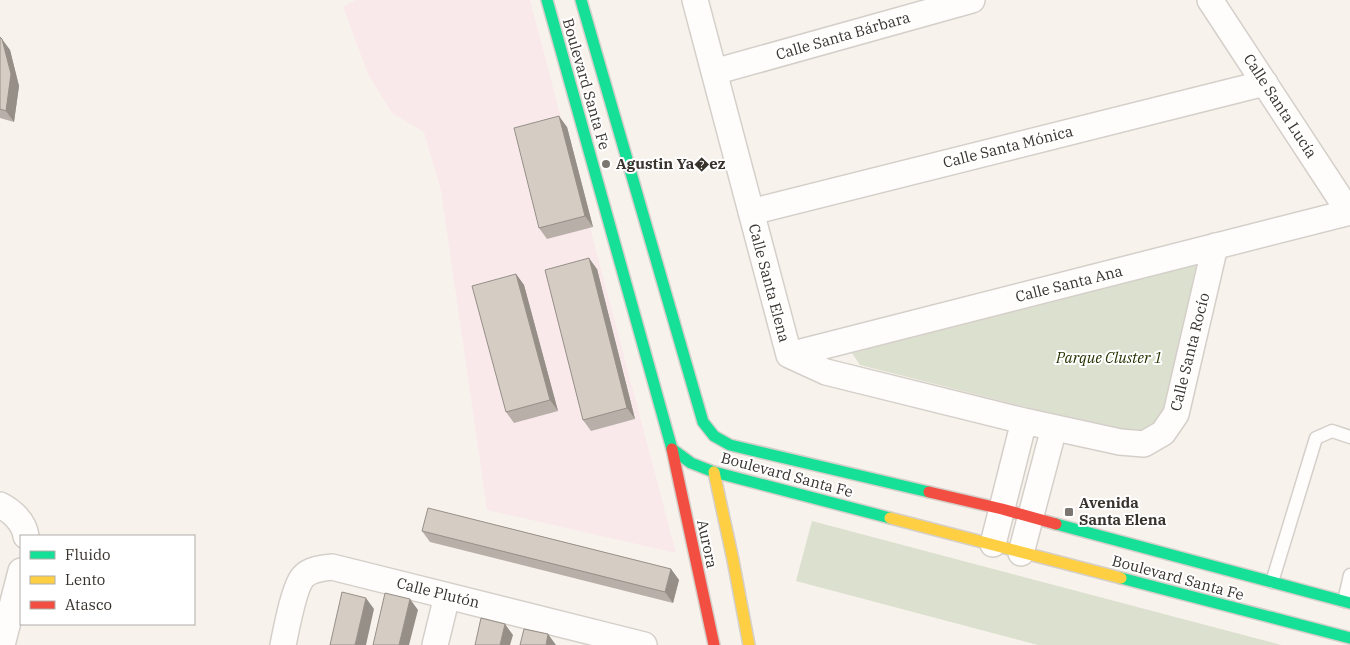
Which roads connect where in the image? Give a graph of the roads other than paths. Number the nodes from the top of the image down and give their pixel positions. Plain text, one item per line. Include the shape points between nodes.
1 (547, 0) edge
2 (581, 0) edge
3 (695, 0) edge
4 (972, 0) edge
5 (1210, 0) edge
6 (714, 72) junction
7 (1265, 83) junction
8 (751, 212) junction
9 (1350, 212) edge
10 (1215, 246) junction
11 (788, 356) junction
12 (1024, 421) junction
13 (1054, 428) junction
14 (1350, 437) edge
15 (1144, 444) joint
16 (672, 450) junction
17 (714, 472) junction
18 (0, 505) edge
19 (1002, 509) junction
20 (1030, 517) junction
21 (26, 535) edge
22 (993, 544) junction
23 (1021, 553) junction
24 (20, 575) edge
25 (1350, 575) edge
26 (1272, 582) junction
27 (447, 596) junction
28 (1347, 602) edge
29 (582, 637) edge
30 (1350, 638) edge
31 (2, 645) edge
32 (283, 645) edge
33 (435, 645) edge
34 (644, 645) edge
35 (714, 645) edge
36 (749, 645) edge

1 - 16 main road, Boulevard Santa Fe
2 - 19 main road, Boulevard Santa Fe via 703,422 714,436 730,445
3 - 6 street, Calle Santa Elena
4 - 6 street, Calle Santa Bárbara
5 - 7 street, Calle Santa Lucía
6 - 8 street, Calle Santa Elena
7 - 8 street, Calle Santa Mónica
7 - 9 street, Calle Santa Lucía
8 - 11 street, Calle Santa Elena
9 - 10 street, Calle Santa Ana
10 - 11 street, Calle Santa Ana
10 - 15 street, Calle Santa Rocío via 1176,414 1163,434
11 - 12 street, Calle Santa Elena via 826,372
12 - 13 street, Calle Santa Elena
12 - 19 street
13 - 15 street, Calle Santa Elena
13 - 20 street
14 - 26 lane via 1332,431 1316,438
16 - 17 main road, Boulevard Santa Fe via 691,463
16 - 35 main road, Aurora
17 - 22 main road, Boulevard Santa Fe
17 - 36 main road, Aurora
18 - 21 street via 16,515
19 - 20 main road, Boulevard Santa Fe
19 - 22 street
20 - 23 street
20 - 26 main road, Boulevard Santa Fe
22 - 23 main road, Boulevard Santa Fe
23 - 30 main road, Boulevard Santa Fe
24 - 31 street
25 - 28 lane
26 - 28 main road, Boulevard Santa Fe
27 - 29 street, Calle Plutón
27 - 32 street, Calle Plutón via 332,567 315,569 303,577 297,589
27 - 33 street
29 - 34 street, Calle Plutón

